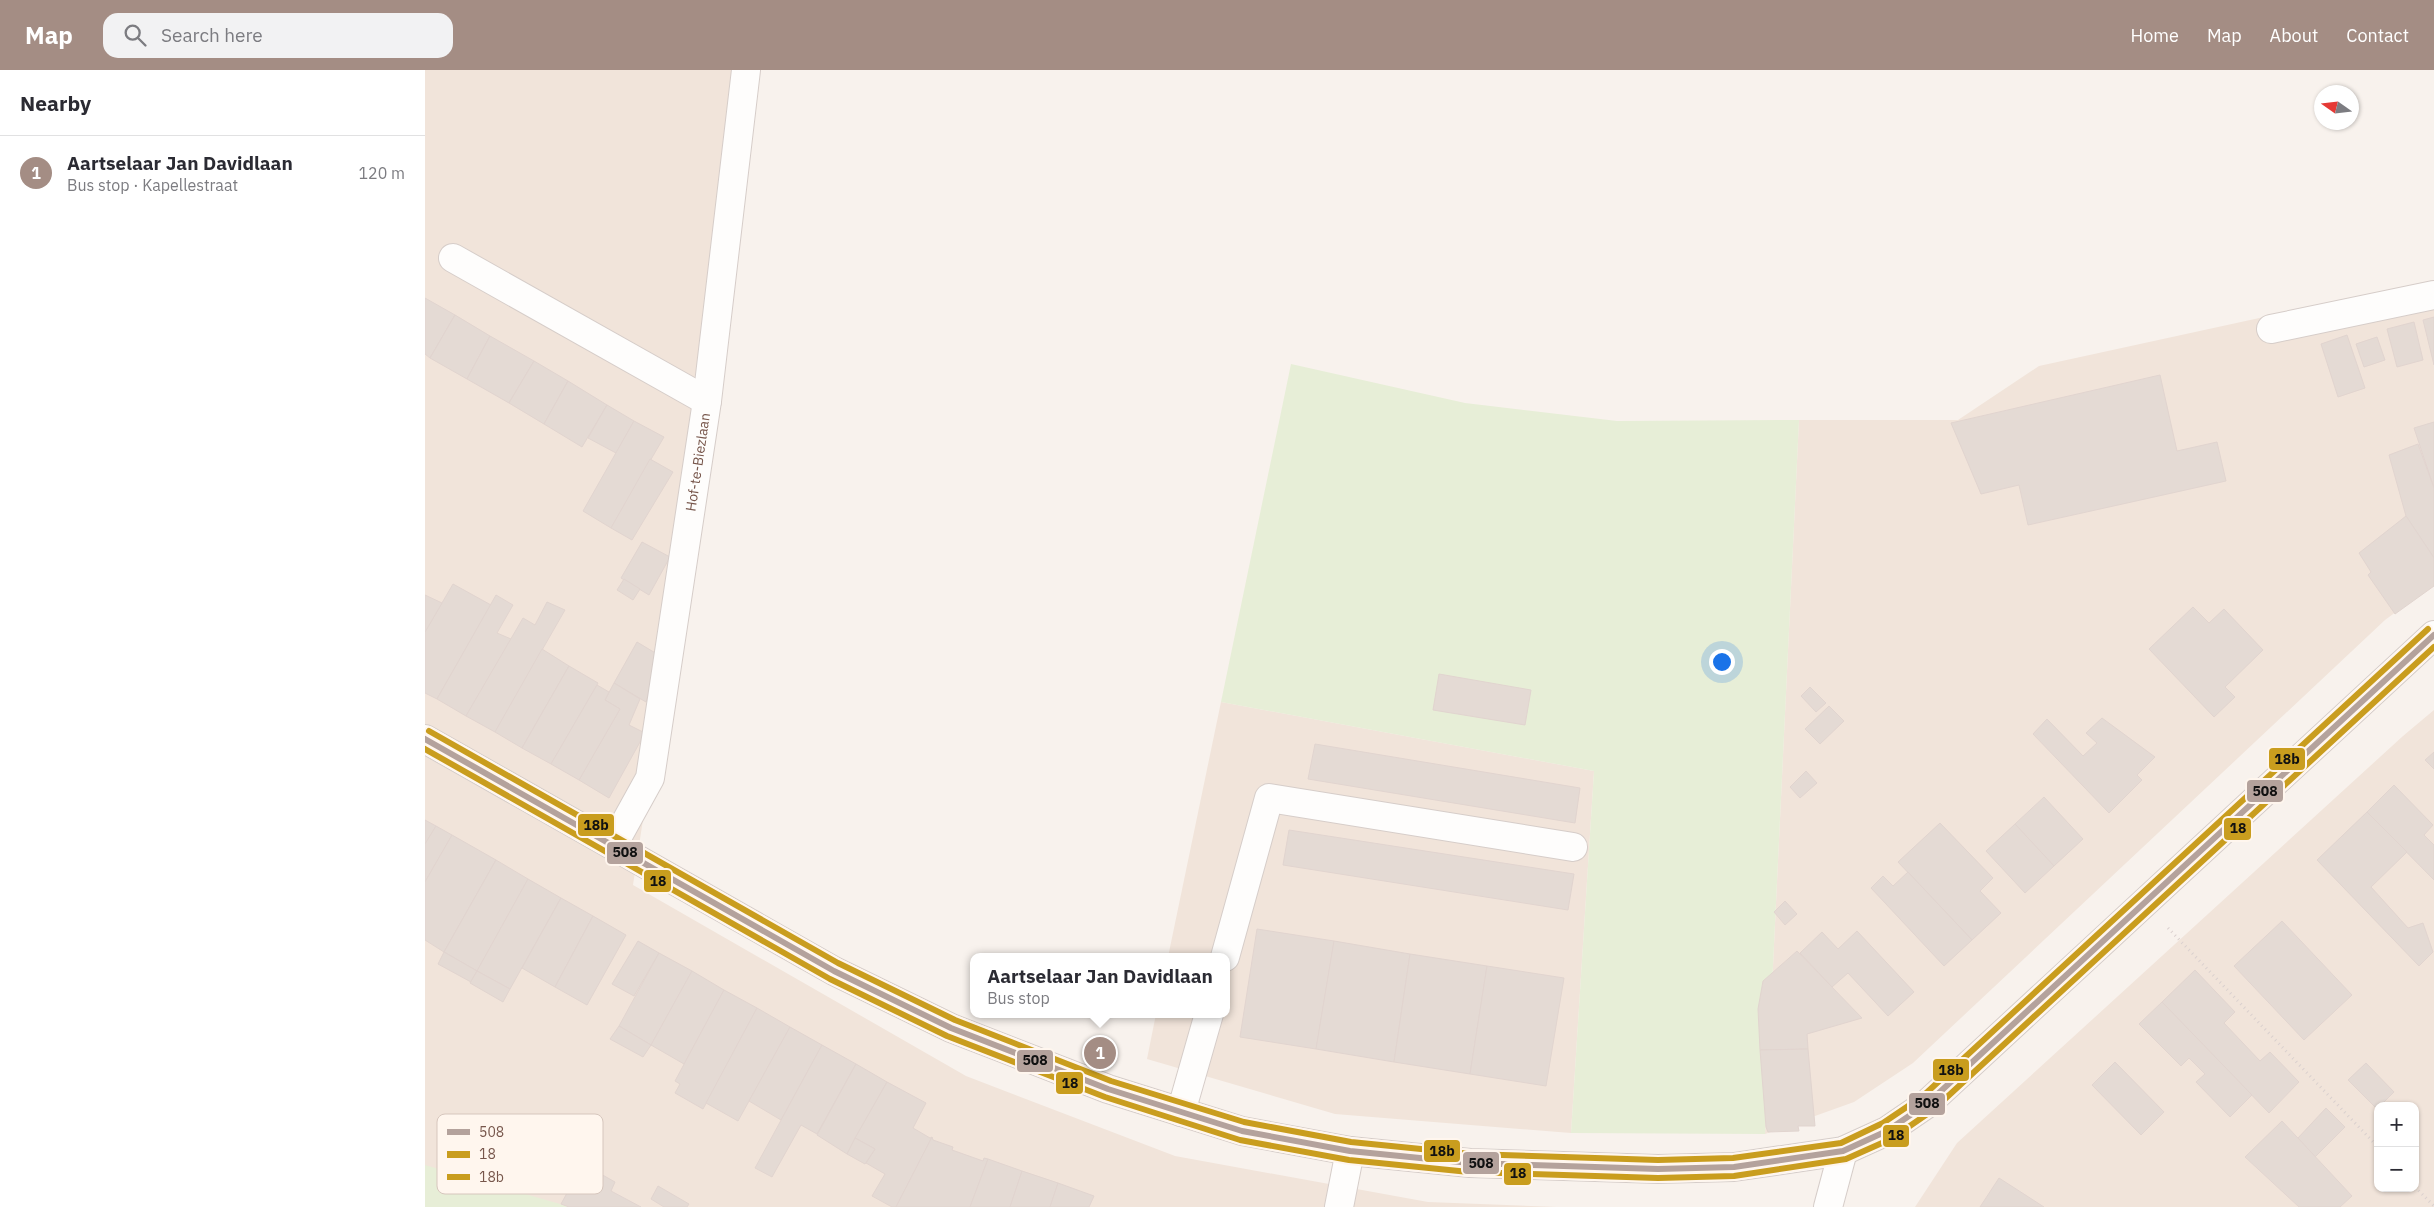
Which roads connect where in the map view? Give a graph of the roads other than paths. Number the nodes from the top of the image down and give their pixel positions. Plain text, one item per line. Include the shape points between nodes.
1 (746, 70) edge
2 (453, 258) dead end
3 (2434, 295) edge
4 (2271, 329) dead end
5 (707, 401) junction
6 (2434, 635) edge
7 (425, 739) edge
8 (613, 845) junction
9 (1573, 847) dead end
10 (1226, 953) edge
11 (1208, 1018) edge
12 (1181, 1112) junction
13 (1350, 1151) junction
14 (1843, 1151) junction
15 (1339, 1207) edge
16 (1828, 1207) edge

1 - 5 street, Hof-te-Biezlaan
2 - 5 street
3 - 4 street
5 - 8 street, Hof-te-Biezlaan via 650,778
6 - 14 street via 1928,1103 1887,1131
7 - 8 street
8 - 12 street via 834,971 951,1028 1108,1089
9 - 10 street via 1269,798
11 - 12 street
12 - 13 street via 1241,1131
13 - 14 street via 1470,1162 1658,1169 1734,1167
13 - 15 street
14 - 16 street

